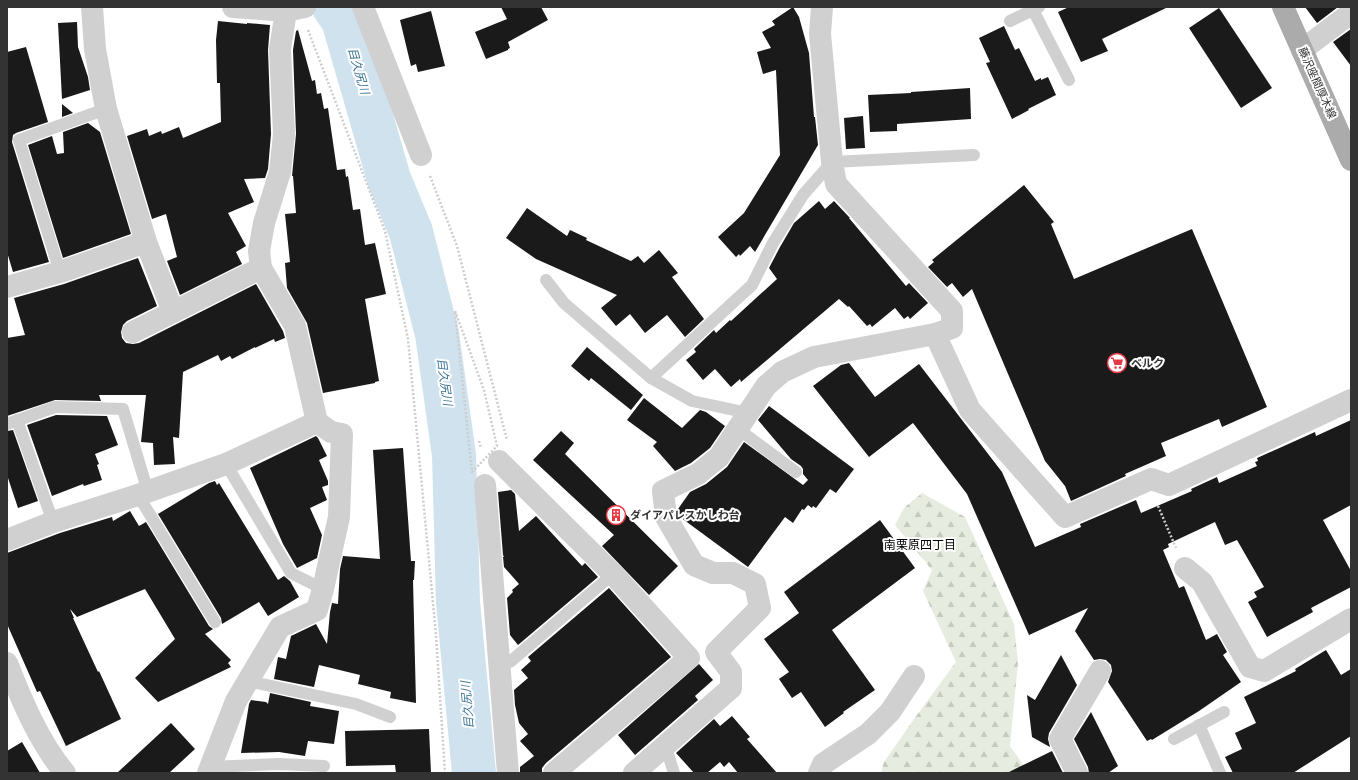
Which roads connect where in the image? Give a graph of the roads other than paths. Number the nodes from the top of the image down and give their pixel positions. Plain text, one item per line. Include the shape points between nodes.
1 (92, 7) edge
2 (233, 7) edge
3 (363, 7) edge
4 (822, 7) edge
5 (1283, 7) edge
6 (1036, 8) edge
7 (296, 9) edge
8 (1351, 13) edge
9 (1010, 21) dead end
10 (1302, 50) junction
11 (1069, 80) dead end
12 (106, 109) junction
13 (421, 155) road end
14 (974, 155) dead end
15 (1351, 160) edge
16 (832, 162) junction
17 (146, 242) junction
18 (261, 268) junction
19 (60, 272) junction
20 (546, 280) dead end
21 (7, 286) edge
22 (173, 312) junction
23 (133, 332) dead end
24 (935, 334) junction
25 (651, 378) junction
26 (1351, 400) edge
27 (743, 421) junction
28 (12, 422) edge
29 (317, 422) junction
30 (499, 461) road end
31 (226, 464) junction
32 (796, 472) dead end
33 (485, 486) dead end
34 (143, 493) junction
35 (53, 522) junction
36 (7, 540) edge
37 (1185, 568) road end
38 (612, 574) junction
39 (323, 589) junction
40 (1351, 619) edge
41 (215, 622) dead end
42 (510, 662) dead end
43 (8, 667) edge
44 (1100, 671) dead end
45 (914, 676) dead end
46 (248, 681) junction
47 (1224, 712) dead end
48 (390, 717) dead end
49 (1200, 725) junction
50 (1174, 739) dead end
51 (665, 746) junction
52 (324, 766) dead end
53 (209, 770) edge
54 (556, 772) edge
55 (65, 773) edge
56 (508, 773) edge
57 (634, 773) edge
58 (674, 773) edge
59 (819, 773) edge
60 (1077, 773) edge
61 (1220, 773) edge

1 - 12 street via 94,49
2 - 7 street
3 - 13 street
4 - 16 street via 820,34
5 - 10 main road, 藤沢座間厚木線
6 - 9 lane
6 - 11 lane
7 - 18 street via 280,49 284,134 280,172 264,223 259,251
8 - 10 street
10 - 15 main road, 藤沢座間厚木線
12 - 17 street
12 - 19 lane via 19,140
14 - 16 lane
16 - 24 street via 836,184 952,311 952,328
16 - 25 lane via 803,195 773,243 752,285
17 - 19 street
17 - 22 street
18 - 22 street
18 - 29 street via 295,326
19 - 21 street
20 - 25 lane via 564,303
22 - 23 street
24 - 26 street via 970,410 1065,517 1151,479 1169,485
24 - 27 street via 814,356 782,372 766,386
25 - 27 lane via 692,401
27 - 32 lane
27 - 51 street via 719,457 698,474 663,491 666,517 694,565 713,573 733,573 755,584 760,608 716,652 731,672 731,688
28 - 34 lane via 55,407 123,409
28 - 35 lane
29 - 31 street
29 - 39 street via 331,432 342,434 340,517
30 - 38 street
31 - 34 street
31 - 39 lane via 291,573
33 - 56 street
34 - 35 street
34 - 41 lane
35 - 36 street
37 - 40 street via 1202,582 1250,667 1264,671
38 - 42 lane
38 - 54 street via 688,658
39 - 46 street via 317,610 280,627
43 - 55 street via 34,726
44 - 60 street via 1060,739
45 - 59 street via 890,712 868,734 823,764
46 - 48 lane via 356,704
46 - 53 street via 236,701
47 - 49 lane
49 - 50 lane
49 - 61 lane
51 - 57 street
51 - 58 lane
52 - 53 lane via 279,764

